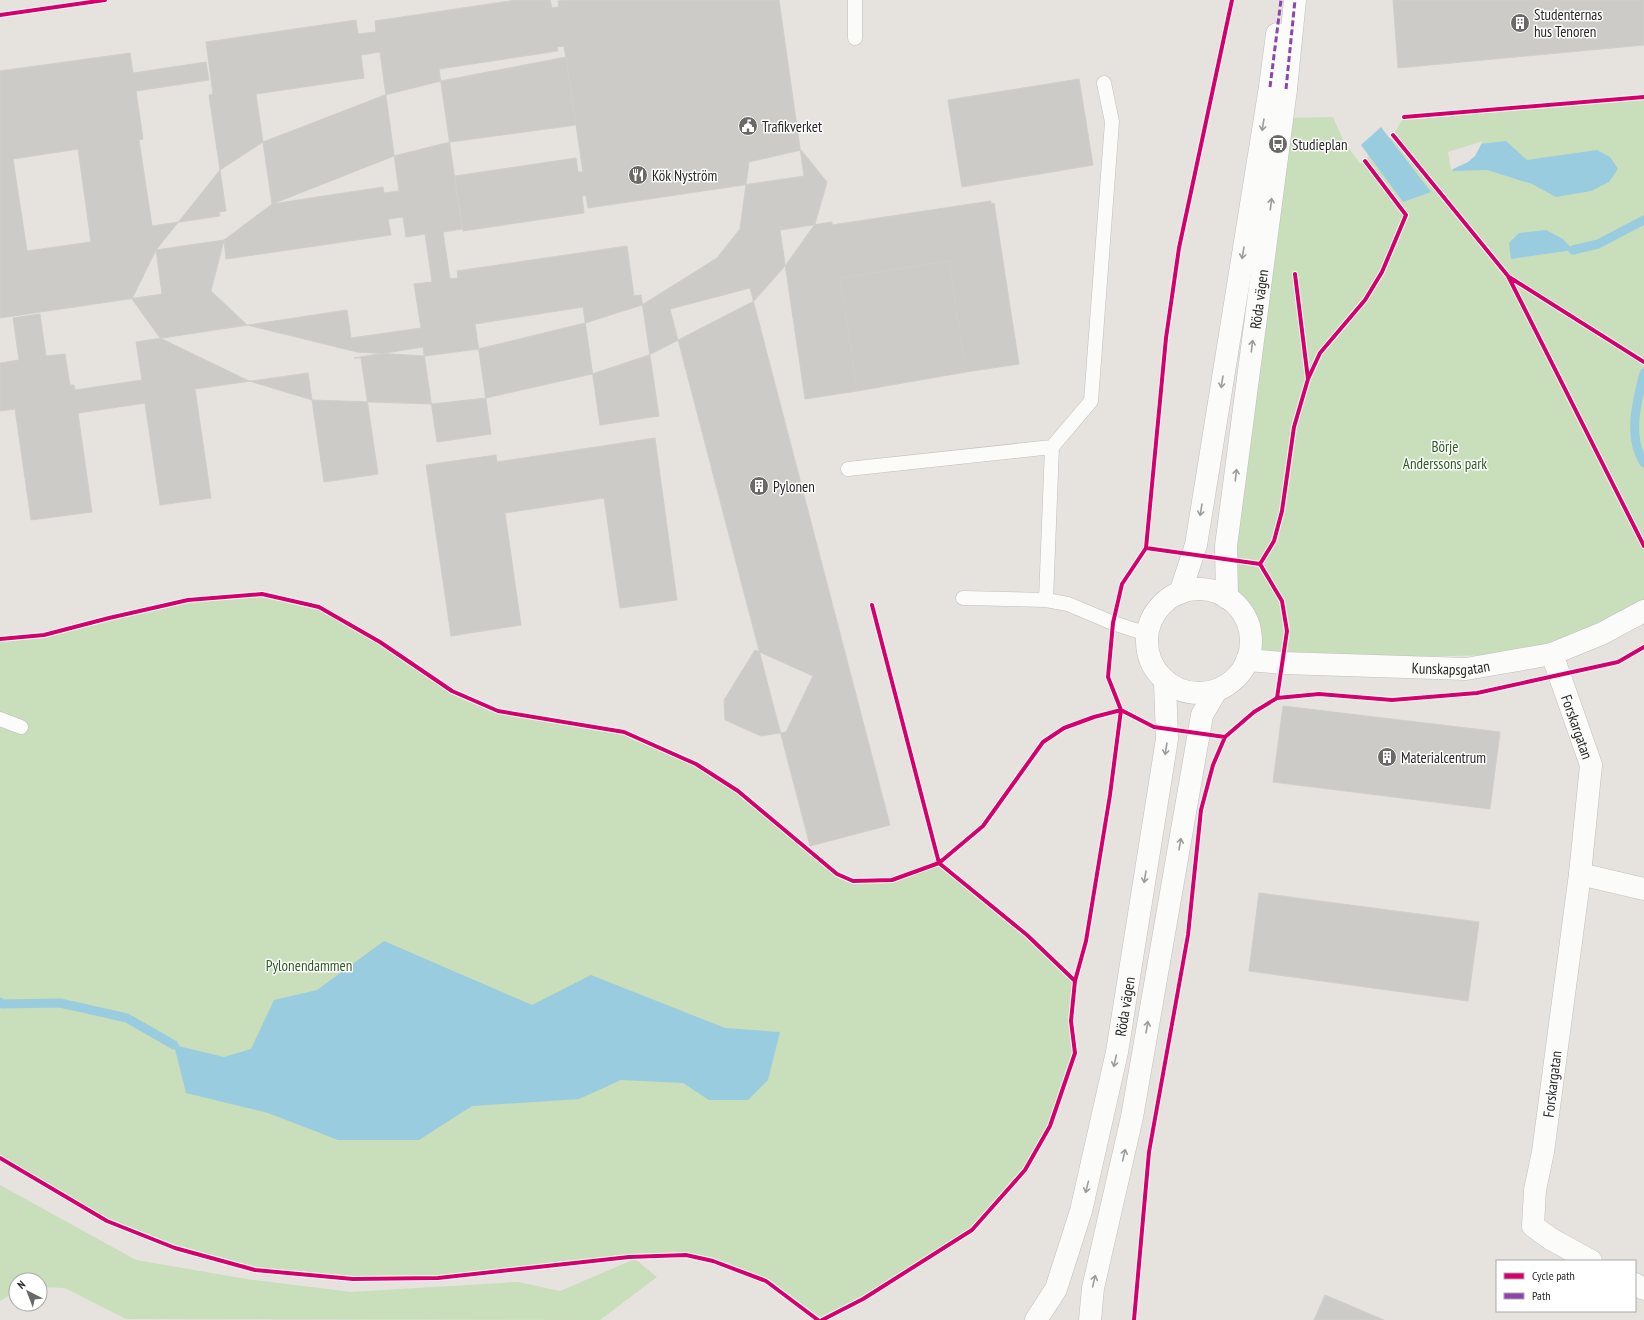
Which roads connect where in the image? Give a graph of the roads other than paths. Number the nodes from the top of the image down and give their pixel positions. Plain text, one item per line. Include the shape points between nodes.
1 (855, 0) edge
2 (1281, 0) edge
3 (1295, 0) edge
4 (855, 38) dead end
5 (1104, 83) dead end
6 (1278, 88) junction
7 (1052, 447) junction
8 (848, 469) dead end
9 (1180, 593) junction
10 (963, 598) dead end
11 (1227, 598) junction
12 (1046, 600) junction
13 (1644, 611) edge
14 (1147, 634) junction
15 (1552, 654) junction
16 (1247, 660) junction
17 (1165, 682) junction
18 (1216, 691) junction
19 (0, 719) edge
20 (21, 727) dead end
21 (1580, 874) junction
22 (1644, 889) edge
23 (1589, 1260) edge
24 (1036, 1320) edge
25 (1090, 1320) edge

1 - 4 lane
2 - 6 street, Röda vägen
3 - 6 street, Röda vägen
5 - 7 lane via 1112,122 1091,401
6 -> 9 street, Röda vägen via 1196,545
11 -> 6 street, Röda vägen via 1226,546
7 - 8 lane
7 - 12 lane
9 - 11 street via 1196,589 1212,591
9 - 14 street via 1167,599 1158,609 1150,620
10 - 12 lane
11 - 16 street via 1239,608 1247,622 1251,642
12 - 14 lane via 1068,604
13 - 15 street, Kunskapsgatan via 1603,633
14 - 17 street via 1147,652 1153,668
15 - 16 street, Kunskapsgatan via 1466,669
15 - 21 street, Forskargatan via 1591,765
16 - 18 street via 1240,673 1229,684
17 - 18 street via 1181,691 1192,693
17 -> 24 street, Röda vägen via 1167,739 1117,1052 1081,1211 1056,1289
25 -> 18 street, Röda vägen via 1093,1288 1132,1117 1202,715
19 - 20 lane
21 - 22 street
21 - 23 street, Forskargatan via 1543,1152 1533,1208 1533,1226

